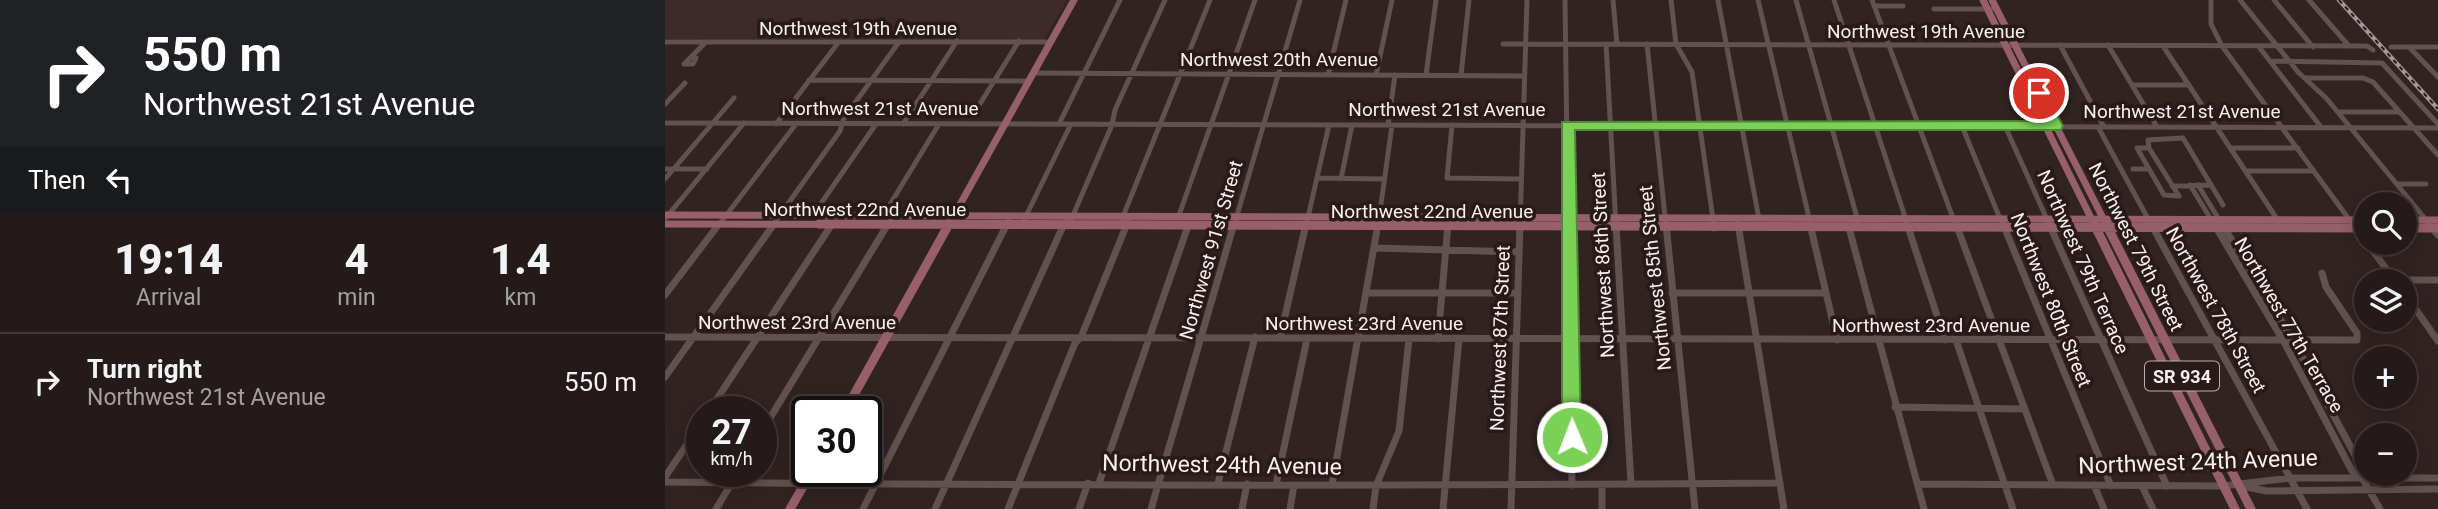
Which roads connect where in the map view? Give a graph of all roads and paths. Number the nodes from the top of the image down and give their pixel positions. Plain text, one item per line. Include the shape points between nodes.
1 (1074, 0) edge
2 (1120, 0) edge
3 (1165, 0) edge
4 (1210, 0) edge
5 (1255, 0) edge
6 (1300, 0) edge
7 (1346, 0) edge
8 (1391, 0) edge
9 (1436, 0) edge
10 (1469, 0) edge
11 (1527, 0) edge
12 (1565, 0) edge
13 (1613, 0) edge
14 (1671, 0) edge
15 (1718, 0) edge
16 (1758, 0) edge
17 (1796, 0) edge
18 (1834, 0) edge
19 (1983, 0) edge
20 (1992, 0) edge
21 (2211, 0) edge
22 (2240, 0) edge
23 (2273, 0) edge
24 (2309, 0) edge
25 (1873, 3) edge
26 (1903, 6) dead end
27 (1934, 9) dead end
28 (1988, 9) junction
29 (1997, 9) junction
30 (957, 41) junction
31 (1019, 41) junction
32 (665, 42) edge
33 (706, 42) junction
34 (899, 42) junction
35 (1051, 42) junction
36 (838, 43) junction
37 (1503, 44) dead end
38 (1525, 44) junction
39 (1566, 44) junction
40 (1606, 44) junction
41 (1617, 44) junction
42 (1647, 44) junction
43 (1676, 44) junction
44 (1726, 44) junction
45 (1768, 44) junction
46 (1848, 44) junction
47 (1888, 44) junction
48 (1808, 45) junction
49 (2005, 45) junction
50 (2015, 45) junction
51 (2060, 45) junction
52 (2108, 45) junction
53 (2163, 46) junction
54 (2222, 46) junction
55 (2259, 47) junction
56 (2277, 47) junction
57 (2313, 47) junction
58 (2349, 47) junction
59 (2391, 47) dead end
60 (2409, 47) junction
61 (2438, 47) edge
62 (2373, 51) dead end
63 (692, 57) dead end
64 (2270, 61) junction
65 (2289, 61) junction
66 (1033, 73) junction
67 (1083, 73) junction
68 (1132, 74) junction
69 (1180, 74) junction
70 (1230, 74) junction
71 (1278, 74) junction
72 (1328, 75) junction
73 (1376, 75) junction
74 (1395, 75) junction
75 (1426, 75) junction
76 (1461, 75) junction
77 (1524, 76) junction
78 (2438, 77) edge
79 (2305, 78) junction
80 (809, 80) junction
81 (2022, 80) junction
82 (2032, 80) junction
83 (994, 81) junction
84 (1029, 81) junction
85 (685, 82) dead end
86 (871, 82) junction
87 (931, 82) junction
88 (2132, 85) junction
89 (2189, 85) junction
90 (734, 98) dead end
91 (665, 104) edge
92 (978, 107) dead end
93 (2338, 112) junction
94 (2400, 112) junction
95 (665, 123) edge
96 (712, 123) junction
97 (1005, 123) junction
98 (744, 124) junction
99 (776, 124) junction
100 (796, 124) junction
101 (842, 124) junction
102 (876, 124) junction
103 (903, 124) junction
104 (939, 124) junction
105 (1059, 124) junction
106 (1071, 124) junction
107 (1210, 124) junction
108 (1265, 124) junction
109 (2437, 124) edge
110 (1112, 125) junction
111 (1160, 125) junction
112 (1329, 125) junction
113 (1352, 125) junction
114 (1390, 125) junction
115 (1452, 125) junction
116 (1523, 125) junction
117 (1567, 125) junction
118 (1612, 125) junction
119 (1787, 125) junction
120 (1831, 125) junction
121 (1655, 126) junction
122 (1699, 126) junction
123 (1743, 126) junction
124 (1875, 126) junction
125 (1918, 126) junction
126 (1962, 126) junction
127 (2005, 126) junction
128 (2046, 126) junction
129 (2056, 126) junction
130 (2101, 127) junction
131 (2157, 127) junction
132 (2217, 127) junction
133 (2282, 127) junction
134 (2321, 127) junction
135 (2351, 127) junction
136 (2413, 127) junction
137 (2149, 148) junction
138 (2231, 148) junction
139 (2298, 148) junction
140 (2438, 155) edge
141 (665, 169) edge
142 (674, 169) junction
143 (707, 169) junction
144 (2133, 169) dead end
145 (2149, 169) junction
146 (2246, 171) junction
147 (2314, 171) junction
148 (2080, 175) junction
149 (2070, 176) junction
150 (1318, 178) junction
151 (1342, 178) junction
152 (665, 179) edge
153 (1383, 179) junction
154 (1521, 179) junction
155 (2397, 184) junction
156 (2426, 184) dead end
157 (2198, 185) junction
158 (2211, 185) junction
159 (2172, 186) junction
160 (2190, 186) junction
161 (2223, 205) dead end
162 (726, 215) junction
163 (781, 215) junction
164 (813, 215) junction
165 (838, 215) junction
166 (666, 216) edge
167 (883, 216) junction
168 (893, 216) junction
169 (952, 216) junction
170 (1011, 216) junction
171 (1025, 216) junction
172 (1126, 217) junction
173 (1178, 217) junction
174 (1237, 217) junction
175 (1308, 217) junction
176 (1377, 218) junction
177 (1449, 218) junction
178 (1713, 219) junction
179 (1738, 219) junction
180 (1759, 219) junction
181 (1857, 219) junction
182 (1906, 219) junction
183 (1954, 219) junction
184 (2147, 219) junction
185 (2277, 219) junction
186 (2349, 219) junction
187 (2354, 219) edge
188 (2417, 220) edge
189 (2425, 220) junction
190 (2438, 220) edge
191 (1067, 221) junction
192 (1519, 222) junction
193 (1569, 223) junction
194 (1617, 223) junction
195 (1665, 223) junction
196 (1809, 223) junction
197 (2094, 223) junction
198 (2105, 223) junction
199 (2217, 223) junction
200 (1848, 224) junction
201 (2003, 224) junction
202 (2049, 224) junction
203 (665, 225) edge
204 (718, 225) junction
205 (774, 225) junction
206 (1007, 225) junction
207 (1021, 225) junction
208 (2354, 225) edge
209 (831, 226) junction
210 (888, 226) junction
211 (947, 226) junction
212 (1123, 226) junction
213 (1175, 226) junction
214 (1188, 226) junction
215 (1234, 227) junction
216 (1306, 227) junction
217 (1377, 227) junction
218 (1448, 228) junction
219 (1714, 228) junction
220 (1739, 228) junction
221 (1860, 228) junction
222 (2152, 228) junction
223 (2283, 228) junction
224 (2354, 228) edge
225 (1909, 229) junction
226 (1957, 229) junction
227 (2417, 229) edge
228 (2436, 230) edge
229 (1375, 248) junction
230 (1446, 250) junction
231 (1519, 252) junction
232 (2322, 273) dead end
233 (2120, 276) junction
234 (2417, 280) edge
235 (2438, 280) edge
236 (1367, 293) junction
237 (1442, 293) junction
238 (1518, 293) junction
239 (1672, 293) junction
240 (1750, 293) junction
241 (1825, 293) junction
242 (665, 295) edge
243 (2145, 303) junction
244 (2417, 311) edge
245 (665, 337) edge
246 (886, 337) junction
247 (950, 337) junction
248 (1081, 337) junction
249 (1202, 337) junction
250 (693, 338) junction
251 (758, 338) junction
252 (818, 338) junction
253 (1011, 338) junction
254 (1149, 338) junction
255 (1255, 338) junction
256 (1280, 338) junction
257 (1307, 339) junction
258 (1357, 339) junction
259 (1409, 339) junction
260 (1438, 339) junction
261 (1459, 339) junction
262 (1516, 340) junction
263 (1570, 340) junction
264 (1623, 340) junction
265 (1678, 340) junction
266 (1757, 340) junction
267 (1836, 340) junction
268 (1877, 340) junction
269 (1945, 340) junction
270 (2101, 340) junction
271 (1956, 341) junction
272 (1999, 341) junction
273 (2050, 341) junction
274 (2151, 341) junction
275 (2164, 341) junction
276 (2214, 341) junction
277 (2438, 341) edge
278 (2284, 342) junction
279 (2294, 342) junction
280 (2296, 365) junction
281 (2307, 366) junction
282 (665, 377) edge
283 (719, 396) edge
284 (853, 396) edge
285 (777, 406) edge
286 (1895, 407) junction
287 (1980, 408) junction
288 (2185, 408) junction
289 (2199, 408) junction
290 (2319, 408) junction
291 (2330, 408) junction
292 (2024, 409) junction
293 (686, 447) edge
294 (2354, 453) edge
295 (882, 472) edge
296 (2354, 472) edge
297 (2290, 478) junction
298 (2354, 478) edge
299 (2417, 478) edge
300 (2438, 478) edge
301 (665, 479) edge
302 (686, 480) edge
303 (1218, 482) junction
304 (1088, 483) junction
305 (1099, 483) junction
306 (1158, 483) junction
307 (1780, 483) junction
308 (882, 484) edge
309 (1018, 484) junction
310 (1248, 484) junction
311 (1631, 484) junction
312 (1692, 484) junction
313 (1917, 484) junction
314 (946, 485) junction
315 (1276, 485) junction
316 (1294, 485) junction
317 (1332, 485) junction
318 (1445, 485) junction
319 (1572, 485) junction
320 (1602, 485) junction
321 (2005, 485) junction
322 (2053, 485) junction
323 (2094, 485) junction
324 (2111, 485) junction
325 (2239, 485) junction
326 (1376, 486) junction
327 (1511, 486) junction
328 (2142, 486) junction
329 (2167, 486) junction
330 (2223, 486) junction
331 (729, 487) edge
332 (803, 487) edge
333 (874, 487) edge
334 (2368, 488) junction
335 (2296, 489) junction
336 (2438, 489) edge
337 (716, 509) edge
338 (790, 509) edge
339 (863, 509) edge
340 (935, 509) edge
341 (1009, 509) edge
342 (1079, 509) edge
343 (1151, 509) edge
344 (1242, 509) edge
345 (1290, 509) edge
346 (1373, 509) edge
347 (1443, 509) edge
348 (1511, 509) edge
349 (1602, 509) edge
350 (1695, 509) edge
351 (1784, 509) edge
352 (1924, 509) edge
353 (2013, 509) edge
354 (2104, 509) edge
355 (2153, 509) edge
356 (2235, 509) edge
357 (2251, 509) edge
358 (2307, 509) edge
359 (2380, 509) edge

1 - 35 main road
2 - 67 street
3 - 68 street
4 - 69 street
5 - 70 street
6 - 71 street, Northwest 91st Street
7 - 72 street
8 - 73 street
9 - 75 street
10 - 76 street
11 - 38 street, Northwest 87th Street
12 - 39 street
13 - 41 street
14 - 43 street
15 - 44 street
16 - 45 street
17 - 48 street
18 - 46 street
19 - 28 main road, Northwest 79th Street / SR 934
20 - 29 main road, Northwest 79th Street / SR 934
21 - 54 street via 2211,24
22 - 56 street
23 - 57 street
24 - 58 street
25 - 26 street
25 - 47 street
27 - 28 street
28 - 29 street
28 - 49 main road, Northwest 79th Street / SR 934
29 - 50 main road, Northwest 79th Street / SR 934
30 - 31 street, Northwest 19th Avenue
30 - 34 street, Northwest 19th Avenue
30 - 87 street
31 - 35 street, Northwest 19th Avenue
31 - 83 street
32 - 33 street, Northwest 19th Avenue
33 - 36 street, Northwest 19th Avenue
33 - 63 street
34 - 36 street, Northwest 19th Avenue
34 - 86 street
35 - 66 main road
36 - 80 street
37 - 38 street, Northwest 19th Avenue
38 - 39 street, Northwest 19th Avenue
38 - 77 street, Northwest 87th Street
39 - 40 street, Northwest 19th Avenue
39 - 117 street
40 - 41 street, Northwest 19th Avenue
40 - 118 street, Northwest 86th Street
41 - 42 street, Northwest 19th Avenue
42 - 43 street, Northwest 19th Avenue
42 - 121 street, Northwest 85th Street
43 - 44 street, Northwest 19th Avenue
43 - 122 street via 1692,72
44 - 45 street, Northwest 19th Avenue
44 - 123 street
45 - 48 street, Northwest 19th Avenue
45 - 119 street
46 - 47 street, Northwest 19th Avenue
46 - 48 street, Northwest 19th Avenue
46 - 124 street
47 - 49 street, Northwest 19th Avenue
47 - 125 street
48 - 120 street
49 - 50 street, Northwest 19th Avenue
49 - 81 main road, Northwest 79th Street / SR 934
50 - 51 street, Northwest 19th Avenue
50 - 82 main road, Northwest 79th Street / SR 934
51 - 52 street, Northwest 19th Avenue
51 - 130 street, Northwest 78th Street
52 - 53 street, Northwest 19th Avenue
52 - 88 street
53 - 54 street, Northwest 19th Avenue
53 - 89 street
54 - 55 street, Northwest 19th Avenue
54 - 133 street
55 - 56 street, Northwest 19th Avenue
55 - 64 street
56 - 57 street, Northwest 19th Avenue
56 - 65 street
57 - 58 street, Northwest 19th Avenue
58 - 62 street, Northwest 19th Avenue via 2367,46
59 - 60 street
60 - 61 street
60 - 78 street
64 - 65 street
64 - 134 street
65 - 79 street
65 - 109 street via 2382,63
66 - 67 street, Northwest 20th Avenue
66 - 84 main road
67 - 68 street, Northwest 20th Avenue
67 - 105 street
68 - 69 street, Northwest 20th Avenue
68 - 110 street
69 - 70 street, Northwest 20th Avenue
69 - 111 street
70 - 71 street, Northwest 20th Avenue
70 - 107 street
71 - 72 street, Northwest 20th Avenue
71 - 108 street, Northwest 91st Street
72 - 73 street, Northwest 20th Avenue
73 - 74 street, Northwest 20th Avenue
74 - 75 street, Northwest 20th Avenue
74 - 114 street
75 - 76 street, Northwest 20th Avenue
76 - 77 street, Northwest 20th Avenue
77 - 116 street, Northwest 87th Street
79 - 93 street
79 - 94 street via 2368,80
80 - 86 street
80 - 99 street
81 - 82 main road
81 - 128 main road, Northwest 79th Street / SR 934
82 - 129 main road, Northwest 79th Street / SR 934
83 - 84 street
83 - 87 street
83 - 92 street
84 - 97 main road
85 - 91 street
86 - 87 street
86 - 101 street
87 - 103 street
88 - 89 street
88 - 131 street
89 - 132 street
90 - 96 street
93 - 94 street
93 - 135 street
94 - 136 street
95 - 96 street, Northwest 21st Avenue
96 - 98 street, Northwest 21st Avenue
96 - 142 street
97 - 104 street, Northwest 21st Avenue
97 - 105 street, Northwest 21st Avenue
97 - 169 main road
98 - 99 street, Northwest 21st Avenue
98 - 143 street
99 - 100 street, Northwest 21st Avenue
100 - 101 street, Northwest 21st Avenue
100 - 162 street
101 - 102 street, Northwest 21st Avenue
101 - 163 street
102 - 103 street, Northwest 21st Avenue
102 - 164 street
103 - 104 street, Northwest 21st Avenue
104 - 167 street
105 - 106 street, Northwest 21st Avenue
106 - 110 street, Northwest 21st Avenue
106 - 171 street
107 - 108 street, Northwest 21st Avenue
107 - 111 street, Northwest 21st Avenue
107 - 173 street
108 - 112 street, Northwest 21st Avenue
108 - 174 street, Northwest 91st Street
109 - 136 street, Northwest 21st Avenue
110 - 111 street, Northwest 21st Avenue
110 - 191 street
111 - 172 street
112 - 113 street, Northwest 21st Avenue
112 - 150 street
113 - 114 street, Northwest 21st Avenue
113 - 151 street
114 - 115 street, Northwest 21st Avenue
114 - 153 street
115 - 116 street, Northwest 21st Avenue
115 - 154 street via 1447,178
116 - 117 street, Northwest 21st Avenue
116 - 154 street, Northwest 87th Street
117 - 118 street, Northwest 21st Avenue
117 - 193 street
118 - 121 street, Northwest 21st Avenue
118 - 194 street, Northwest 86th Street
119 - 120 street, Northwest 21st Avenue
119 - 123 street, Northwest 21st Avenue
119 - 196 street
120 - 124 street, Northwest 21st Avenue
120 - 181 street
121 - 122 street, Northwest 21st Avenue
121 - 195 street, Northwest 85th Street
122 - 123 street, Northwest 21st Avenue
122 - 178 street
123 - 180 street
124 - 125 street, Northwest 21st Avenue
124 - 182 street
125 - 126 street, Northwest 21st Avenue
125 - 183 street
126 - 127 street, Northwest 21st Avenue
126 - 201 street, Northwest 80th Street
127 - 128 street, Northwest 21st Avenue
127 - 202 street, Northwest 79th Terrace
128 - 129 street, Northwest 21st Avenue
128 - 149 main road, Northwest 79th Street / SR 934
129 - 130 street, Northwest 21st Avenue
129 - 148 main road, Northwest 79th Street / SR 934
130 - 131 street, Northwest 21st Avenue
130 - 184 street, Northwest 78th Street
131 - 132 street, Northwest 21st Avenue
132 - 133 street, Northwest 21st Avenue
132 - 138 street
133 - 134 street, Northwest 21st Avenue
133 - 139 street
134 - 135 street, Northwest 21st Avenue
135 - 136 street, Northwest 21st Avenue
135 - 155 street
136 - 140 street
137 - 145 street via 2137,148
137 - 158 street via 2148,139 2183,138
137 - 159 street
138 - 139 street
138 - 146 street
139 - 147 street
141 - 142 street
142 - 143 street
142 - 152 street
143 - 166 street
144 - 145 street
145 - 159 street via 2164,195 2179,196
146 - 147 street
146 - 185 street
147 - 186 street
148 - 149 main road
148 - 198 main road, Northwest 79th Street / SR 934
149 - 197 main road, Northwest 79th Street / SR 934
150 - 151 street
150 - 175 street
151 - 153 street
153 - 176 street
154 - 192 street, Northwest 87th Street
155 - 156 street
155 - 189 street
157 - 158 street
157 - 160 street
157 - 199 street, Northwest 77th Terrace
158 - 161 street
159 - 160 street
160 - 199 street, Northwest 77th Terrace
162 - 163 main road, Northwest 22nd Avenue
162 - 166 main road, Northwest 22nd Avenue
162 - 204 street
163 - 164 main road, Northwest 22nd Avenue
163 - 205 street
164 - 165 main road, Northwest 22nd Avenue
165 - 167 main road, Northwest 22nd Avenue
165 - 209 street
167 - 168 main road, Northwest 22nd Avenue
168 - 169 main road, Northwest 22nd Avenue
168 - 210 street
169 - 170 main road, Northwest 22nd Avenue
169 - 211 main road
170 - 171 main road, Northwest 22nd Avenue
170 - 206 street
171 - 191 main road, Northwest 22nd Avenue
171 - 207 street
172 - 173 main road, Northwest 22nd Avenue
172 - 191 main road, Northwest 22nd Avenue
172 - 212 street
173 - 174 main road, Northwest 22nd Avenue
173 - 213 street
174 - 175 main road, Northwest 22nd Avenue
174 - 215 street, Northwest 91st Street
175 - 176 main road, Northwest 22nd Avenue
175 - 216 street
176 - 177 main road, Northwest 22nd Avenue
176 - 217 street
177 - 192 main road, Northwest 22nd Avenue
177 - 218 street
178 - 179 main road, Northwest 22nd Avenue
178 - 195 main road, Northwest 22nd Avenue
178 - 219 street
179 - 180 main road, Northwest 22nd Avenue
179 - 220 street
180 - 196 main road, Northwest 22nd Avenue
181 - 182 main road, Northwest 22nd Avenue
181 - 200 main road, Northwest 22nd Avenue
181 - 221 street
182 - 183 main road, Northwest 22nd Avenue
182 - 225 street
183 - 201 main road, Northwest 22nd Avenue
183 - 226 street
184 - 198 main road, Northwest 22nd Avenue
184 - 199 main road, Northwest 22nd Avenue
184 - 222 street, Northwest 78th Street
185 - 186 main road, Northwest 22nd Avenue
185 - 199 main road, Northwest 22nd Avenue
185 - 223 street
186 - 187 main road, Northwest 22nd Avenue
186 - 208 street
188 - 189 main road
189 - 190 main road
189 - 228 street
191 - 207 main road, Northwest 22nd Avenue
191 - 212 main road, Northwest 22nd Avenue
191 - 253 street
192 - 193 main road, Northwest 22nd Avenue
192 - 218 main road, Northwest 22nd Avenue
192 - 231 street, Northwest 87th Street
193 - 194 main road, Northwest 22nd Avenue
193 - 263 street
194 - 195 main road, Northwest 22nd Avenue
194 - 264 street, Northwest 86th Street
195 - 219 main road, Northwest 22nd Avenue
195 - 239 street, Northwest 85th Street
196 - 200 main road, Northwest 22nd Avenue
196 - 220 main road, Northwest 22nd Avenue
196 - 241 street
197 - 198 main road, Northwest 22nd Avenue
197 - 202 main road, Northwest 22nd Avenue
197 - 233 main road, Northwest 79th Street / SR 934
198 - 222 main road, Northwest 22nd Avenue
198 - 243 main road, Northwest 79th Street / SR 934
199 - 222 main road, Northwest 22nd Avenue
199 - 223 main road, Northwest 22nd Avenue
199 - 278 street, Northwest 77th Terrace
199 - 279 street, Northwest 77th Terrace
200 - 221 main road, Northwest 22nd Avenue
200 - 268 street
201 - 202 main road, Northwest 22nd Avenue
201 - 226 main road, Northwest 22nd Avenue
201 - 273 street, Northwest 80th Street
202 - 270 street, Northwest 79th Terrace
203 - 204 main road, Northwest 22nd Avenue
204 - 205 main road, Northwest 22nd Avenue
204 - 242 street
205 - 209 main road, Northwest 22nd Avenue
205 - 250 street
206 - 207 main road, Northwest 22nd Avenue
206 - 211 main road, Northwest 22nd Avenue
206 - 247 street
209 - 210 main road, Northwest 22nd Avenue
209 - 251 street
210 - 211 main road, Northwest 22nd Avenue
210 - 252 street
211 - 246 main road
212 - 213 main road, Northwest 22nd Avenue
212 - 248 street
213 - 214 main road, Northwest 22nd Avenue
214 - 215 main road, Northwest 22nd Avenue
214 - 254 street
215 - 216 main road, Northwest 22nd Avenue
215 - 249 street, Northwest 91st Street
216 - 217 main road, Northwest 22nd Avenue
216 - 256 street
217 - 218 main road, Northwest 22nd Avenue
217 - 229 street
218 - 230 street
219 - 220 main road, Northwest 22nd Avenue
220 - 240 street
221 - 225 main road, Northwest 22nd Avenue
222 - 276 street, Northwest 78th Street
223 - 224 main road, Northwest 22nd Avenue
225 - 226 main road, Northwest 22nd Avenue
225 - 269 street
226 - 272 street
227 - 228 main road
229 - 230 street
229 - 236 street
230 - 231 street
230 - 237 street
231 - 238 street, Northwest 87th Street
232 - 279 street, Northwest 23rd Avenue via 2357,340
233 - 243 main road
233 - 274 main road, Northwest 79th Street / SR 934
234 - 235 street
236 - 237 street
236 - 258 street
237 - 238 street
237 - 260 street
238 - 262 street, Northwest 87th Street
239 - 240 street
239 - 265 street, Northwest 85th Street
240 - 241 street
240 - 266 street
241 - 267 street
243 - 275 main road, Northwest 79th Street / SR 934
244 - 277 street
245 - 250 street, Northwest 23rd Avenue
246 - 247 street, Northwest 23rd Avenue
246 - 252 street, Northwest 23rd Avenue
246 - 284 main road
247 - 253 street, Northwest 23rd Avenue
247 - 295 street
248 - 253 street, Northwest 23rd Avenue
248 - 254 street, Northwest 23rd Avenue
248 - 309 street
249 - 254 street, Northwest 23rd Avenue
249 - 255 street, Northwest 23rd Avenue
249 - 306 street, Northwest 91st Street
250 - 251 street, Northwest 23rd Avenue
250 - 282 street
251 - 252 street, Northwest 23rd Avenue
251 - 283 street
252 - 285 street
253 - 314 street
254 - 305 street
255 - 256 street, Northwest 23rd Avenue
255 - 303 street
256 - 257 street, Northwest 23rd Avenue
257 - 258 street, Northwest 23rd Avenue
257 - 315 street
258 - 259 street, Northwest 23rd Avenue
258 - 317 street
259 - 260 street, Northwest 23rd Avenue
259 - 326 street via 1399,431
260 - 261 street, Northwest 23rd Avenue
261 - 262 street, Northwest 23rd Avenue
261 - 318 street
262 - 263 street, Northwest 23rd Avenue
262 - 327 street, Northwest 87th Street
263 - 264 street, Northwest 23rd Avenue
263 - 319 street
264 - 265 street, Northwest 23rd Avenue
264 - 311 street, Northwest 86th Street
265 - 266 street, Northwest 23rd Avenue
265 - 312 street, Northwest 85th Street
266 - 267 street, Northwest 23rd Avenue
266 - 307 street
267 - 268 street, Northwest 23rd Avenue
268 - 269 street, Northwest 23rd Avenue
268 - 286 street
269 - 271 street, Northwest 23rd Avenue
270 - 273 street, Northwest 23rd Avenue
270 - 274 street, Northwest 23rd Avenue
270 - 329 street, Northwest 79th Terrace
271 - 272 street, Northwest 23rd Avenue
271 - 287 street
272 - 273 street, Northwest 23rd Avenue
272 - 292 street
273 - 324 street, Northwest 80th Street
274 - 275 street, Northwest 23rd Avenue
274 - 288 main road, Northwest 79th Street / SR 934
275 - 276 street, Northwest 23rd Avenue
275 - 289 main road, Northwest 79th Street / SR 934
276 - 278 street, Northwest 23rd Avenue
276 - 297 street, Northwest 78th Street
278 - 279 street, Northwest 23rd Avenue
278 - 280 street, Northwest 77th Terrace
279 - 281 street, Northwest 77th Terrace
280 - 281 street
280 - 290 street, Northwest 77th Terrace
281 - 291 street, Northwest 77th Terrace
286 - 287 street
286 - 313 street
287 - 292 street
287 - 321 street
288 - 289 main road
288 - 330 main road, Northwest 79th Street / SR 934
289 - 325 main road, Northwest 79th Street / SR 934
290 - 291 street
290 - 296 street, Northwest 77th Terrace
291 - 294 street, Northwest 77th Terrace
292 - 322 street
293 - 301 street
297 - 298 street, Northwest 24th Avenue
297 - 325 street, Northwest 24th Avenue
297 - 335 street, Northwest 78th Street
299 - 300 street, Northwest 24th Avenue
301 - 302 street, Northwest 24th Avenue
303 - 306 street, Northwest 24th Avenue
303 - 310 street, Northwest 24th Avenue
304 - 305 street, Northwest 24th Avenue
304 - 309 street, Northwest 24th Avenue
304 - 342 street
305 - 306 street, Northwest 24th Avenue
306 - 343 street, Northwest 91st Street
307 - 312 street, Northwest 24th Avenue
307 - 351 street
308 - 314 street, Northwest 24th Avenue
309 - 314 street, Northwest 24th Avenue
309 - 341 street
310 - 315 street, Northwest 24th Avenue
310 - 344 street
311 - 312 street, Northwest 24th Avenue
311 - 320 street, Northwest 24th Avenue
312 - 350 street, Northwest 85th Street
313 - 321 street, Northwest 24th Avenue
313 - 352 street
314 - 340 street
315 - 316 street, Northwest 24th Avenue
316 - 317 street, Northwest 24th Avenue
316 - 345 street
317 - 326 street, Northwest 24th Avenue
318 - 326 street, Northwest 24th Avenue
318 - 327 street, Northwest 24th Avenue
318 - 347 street
319 - 320 street, Northwest 24th Avenue
319 - 327 street, Northwest 24th Avenue
320 - 349 street
321 - 322 street, Northwest 24th Avenue
321 - 353 street
322 - 323 street, Northwest 24th Avenue
323 - 324 street, Northwest 24th Avenue
323 - 354 street
324 - 328 street, Northwest 24th Avenue
325 - 330 street, Northwest 24th Avenue
325 - 335 street via 2267,491
325 - 357 main road, Northwest 79th Street / SR 934
326 - 346 street
327 - 348 street, Northwest 87th Street
328 - 329 street, Northwest 24th Avenue
328 - 355 street
329 - 330 street, Northwest 24th Avenue
330 - 356 main road, Northwest 79th Street / SR 934
331 - 337 street
332 - 338 main road
333 - 339 street
334 - 335 street
334 - 336 street
334 - 359 street, Northwest 77th Terrace
335 - 358 street, Northwest 78th Street

